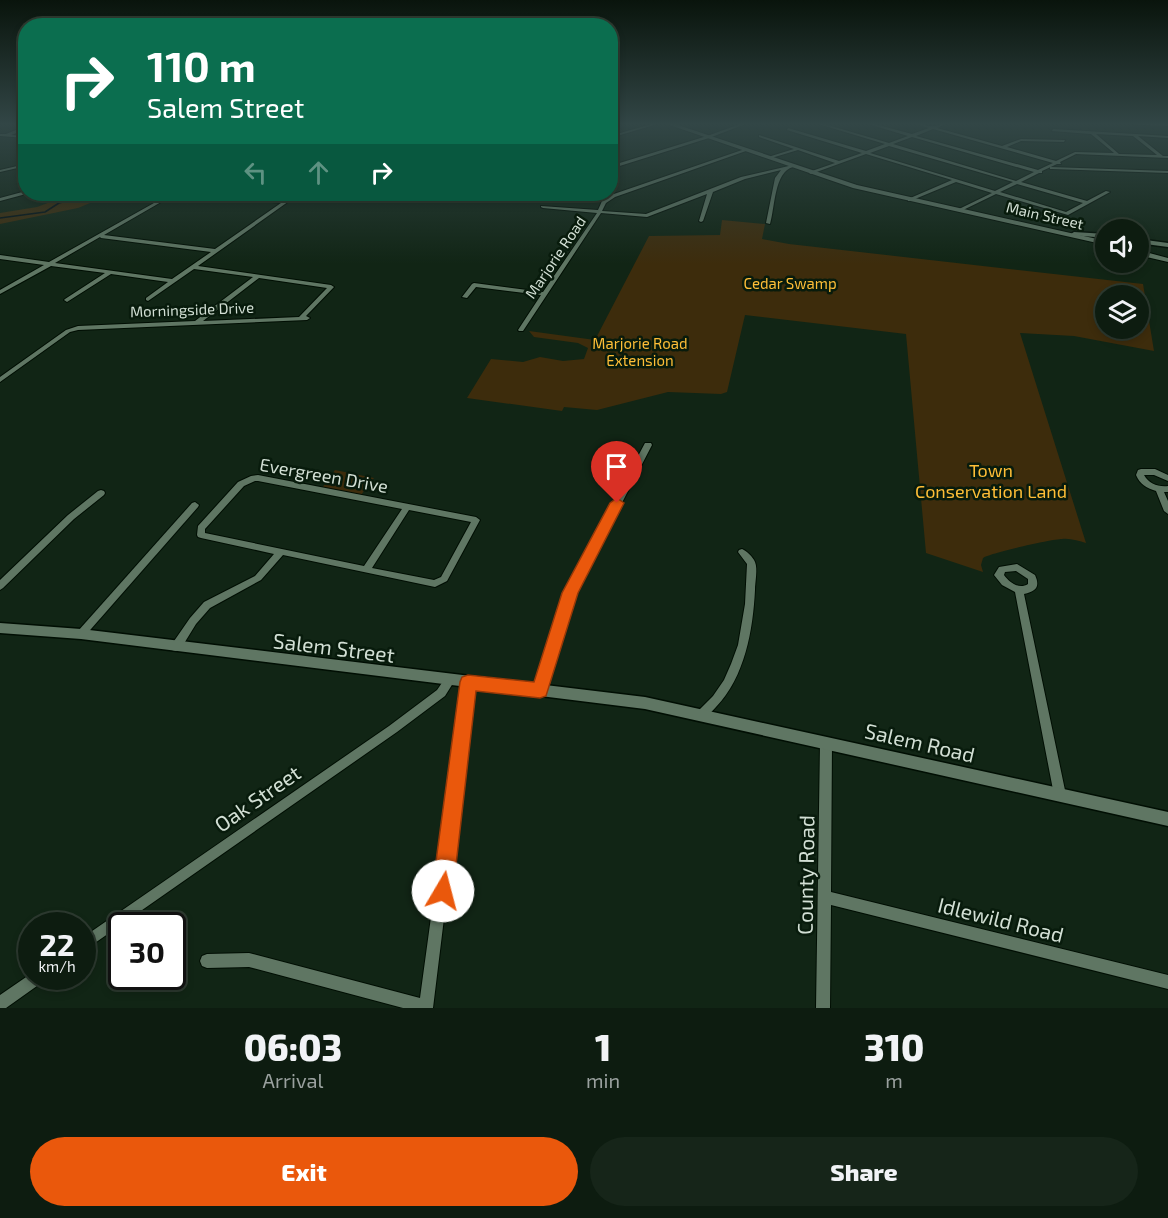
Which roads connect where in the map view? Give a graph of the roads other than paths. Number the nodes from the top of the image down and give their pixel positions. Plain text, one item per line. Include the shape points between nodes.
1 (687, 170) edge
2 (774, 170) edge
3 (784, 170) edge
4 (804, 170) edge
5 (816, 170) edge
6 (919, 170) edge
7 (975, 170) edge
8 (1033, 170) edge
9 (1045, 170) edge
10 (1110, 170) edge
11 (811, 172) junction
12 (1040, 172) junction
13 (1168, 172) edge
14 (954, 181) junction
15 (1018, 183) junction
16 (711, 190) junction
17 (1108, 192) dead end
18 (18, 194) edge
19 (618, 194) edge
20 (996, 194) junction
21 (0, 200) edge
22 (910, 200) junction
23 (161, 201) edge
24 (276, 201) edge
25 (606, 201) edge
26 (285, 202) joint
27 (1087, 203) junction
28 (543, 207) dead end
29 (961, 210) junction
30 (599, 213) junction
31 (700, 221) dead end
32 (768, 223) dead end
33 (1074, 234) junction
34 (1095, 235) edge
35 (101, 236) junction
36 (1095, 240) edge
37 (1149, 242) edge
38 (1168, 245) edge
39 (215, 251) junction
40 (1149, 255) edge
41 (0, 257) edge
42 (1168, 260) edge
43 (52, 264) junction
44 (192, 267) junction
45 (111, 272) junction
46 (258, 276) junction
47 (173, 280) junction
48 (0, 292) edge
49 (545, 294) junction
50 (465, 297) dead end
51 (148, 299) dead end
52 (67, 300) dead end
53 (197, 322) junction
54 (521, 330) dead end
55 (0, 380) edge
56 (648, 445) dead end
57 (1168, 478) edge
58 (1164, 489) edge
59 (100, 493) dead end
60 (195, 505) dead end
61 (407, 507) junction
62 (1168, 511) edge
63 (280, 552) junction
64 (742, 552) dead end
65 (366, 570) junction
66 (0, 586) edge
67 (1019, 590) dead end
68 (0, 628) edge
69 (81, 634) junction
70 (176, 647) junction
71 (450, 680) junction
72 (468, 682) junction
73 (540, 690) junction
74 (663, 706) joint
75 (702, 714) junction
76 (825, 743) junction
77 (1060, 795) junction
78 (1168, 819) edge
79 (824, 897) junction
80 (96, 936) edge
81 (207, 962) dead end
82 (1168, 982) edge
83 (20, 990) edge
84 (0, 1004) edge
85 (426, 1008) edge
86 (822, 1008) edge

1 - 19 street, Marjorie Road
2 - 16 street
3 - 32 street via 778,174
4 - 11 main road, Main Street
5 - 11 street
6 - 14 street
7 - 15 street
8 - 12 street
9 - 12 street
10 - 13 street
11 - 22 main road, Main Street
12 - 15 street
14 - 20 street
14 - 22 street
15 - 20 street
15 - 27 street
16 - 30 street via 645,216
16 - 31 street
17 - 27 street
18 - 21 street
20 - 27 street via 1066,214
20 - 29 street
22 - 29 main road, Main Street
23 - 35 street
24 - 26 street
25 - 30 street, Marjorie Road
26 - 39 street
28 - 30 street
29 - 33 main road, Main Street
30 - 49 street, Marjorie Road
33 - 34 street
33 - 36 main road, Main Street
35 - 39 street
35 - 43 street
37 - 38 street
39 - 44 street
40 - 42 main road
41 - 43 street
43 - 45 street
43 - 48 street
44 - 46 street
44 - 47 street
45 - 47 street
45 - 52 street
46 - 53 street
46 - 53 street, Morningside Drive via 331,287 304,318
47 - 51 street
49 - 50 street via 474,285
49 - 54 street, Marjorie Road
53 - 55 street, Morningside Drive via 78,328 68,331
56 - 73 street via 570,593
57 - 58 street via 1152,471 1140,474 1143,481
58 - 62 street
59 - 66 street
60 - 69 street
61 - 63 street, Evergreen Drive via 254,478 241,484 199,531 204,536
61 - 65 street, Evergreen Drive
61 - 65 street, Evergreen Drive via 476,520 444,579 431,584
63 - 65 street, Evergreen Drive
63 - 70 street via 258,578 207,605
64 - 75 street via 751,563 745,636 732,677 717,702
67 - 77 street
68 - 69 street, Salem Street
69 - 70 street, Salem Street
70 - 71 street, Salem Street
71 - 72 street, Salem Street
71 - 80 street, Oak Street via 441,693 401,723
72 - 73 street, Salem Street
72 - 85 street
73 - 74 street, Salem Street
74 - 75 street, Salem Road
75 - 76 street, Salem Road
76 - 77 street, Salem Road
76 - 79 street, County Road
77 - 78 street, Salem Road
79 - 82 street, Idlewild Road
79 - 86 street, County Road
81 - 85 street via 249,960
83 - 84 street

